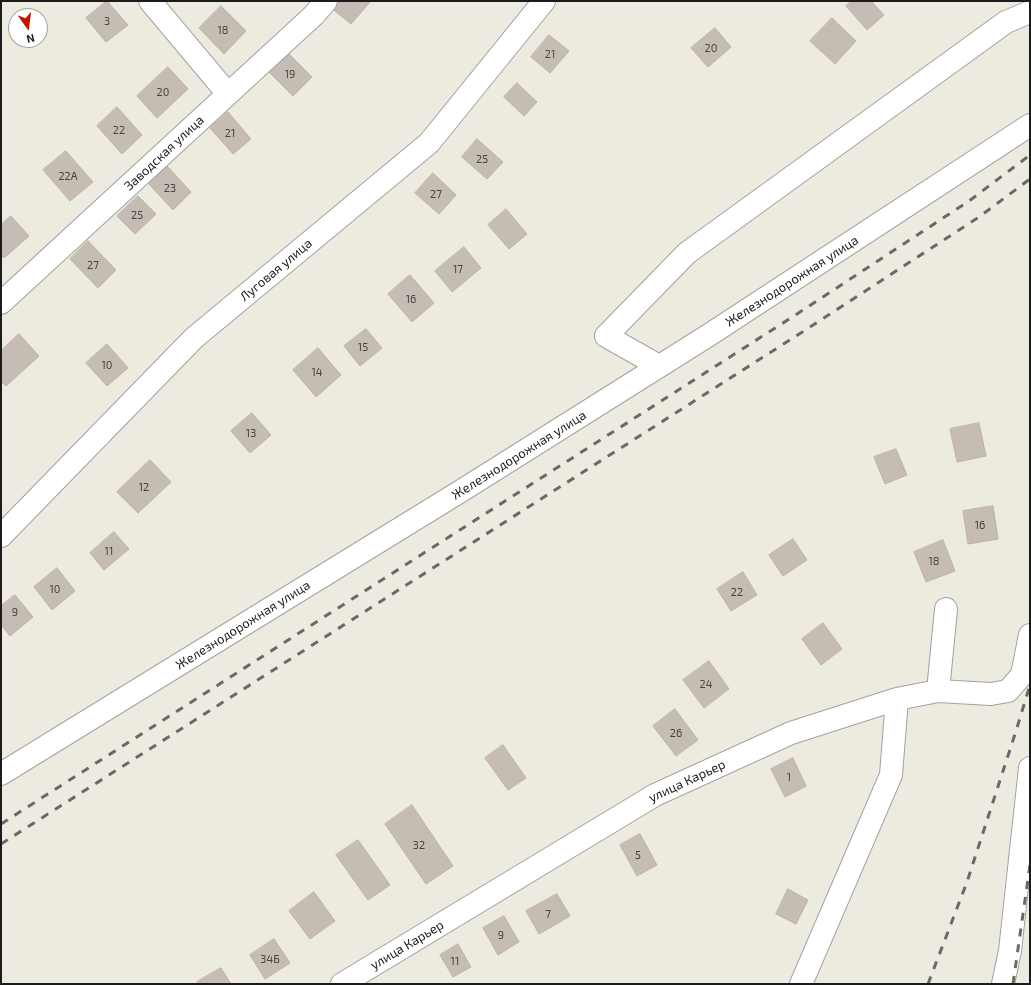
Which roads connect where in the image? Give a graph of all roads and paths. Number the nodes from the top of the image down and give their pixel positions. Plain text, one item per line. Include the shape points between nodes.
1 (150, 1) edge
2 (326, 1) edge
3 (544, 1) edge
4 (1030, 12) edge
5 (228, 94) junction
6 (1030, 125) edge
7 (2, 302) edge
8 (658, 366) junction
9 (1, 536) edge
10 (946, 609) dead end
11 (1030, 635) edge
12 (1026, 682) edge
13 (938, 691) junction
14 (897, 699) junction
15 (1030, 768) edge
16 (1, 774) edge
17 (342, 984) edge
18 (801, 984) edge
19 (1003, 984) edge

1 - 5 street
2 - 5 street, Заводская улица
3 - 9 street, Луговая улица via 429,143 194,338
4 - 8 street via 1006,22 687,253 606,336
5 - 7 street, Заводская улица
6 - 8 street, Железнодорожная улица
8 - 16 street, Железнодорожная улица via 461,491
10 - 13 street
11 - 12 street, улица Карьер
12 - 13 street, улица Карьер via 1008,691 991,694
13 - 14 street, улица Карьер
14 - 17 street, улица Карьер via 790,733 654,795
14 - 18 street via 891,775
15 - 19 street via 1010,950

